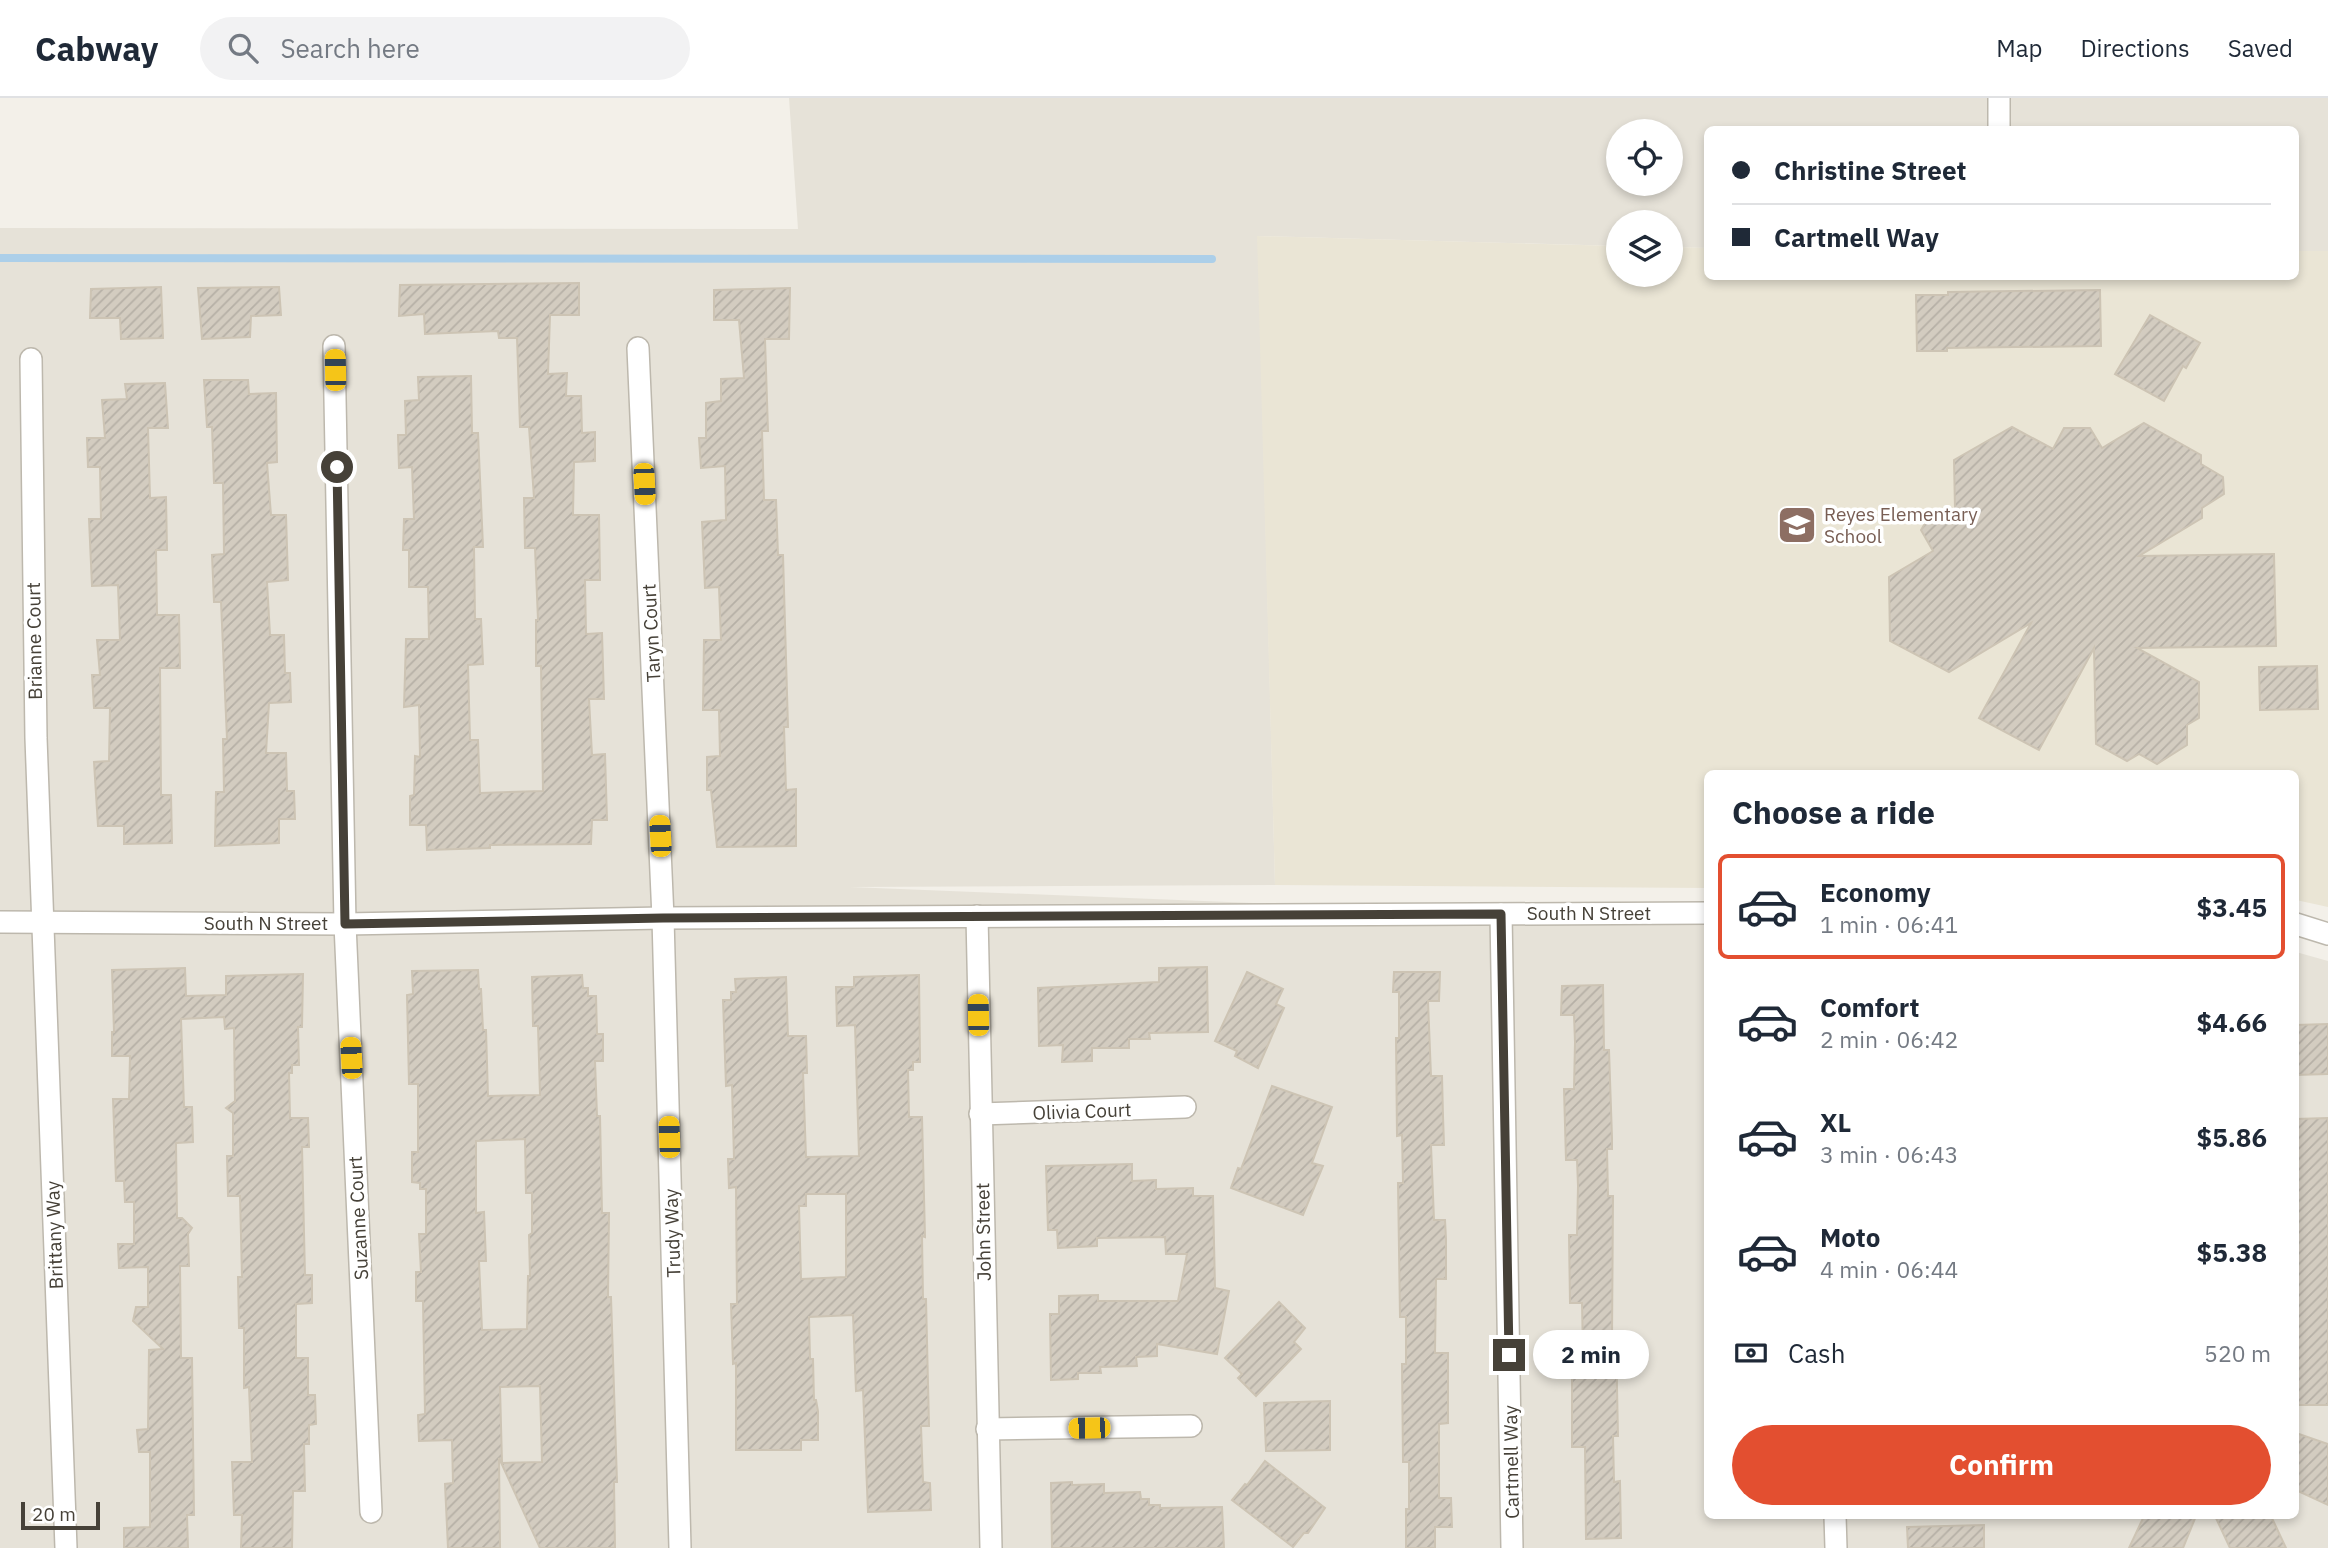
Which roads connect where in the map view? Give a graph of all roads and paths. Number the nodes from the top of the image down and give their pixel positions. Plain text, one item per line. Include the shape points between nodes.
1 (1999, 98) edge
2 (1999, 126) edge
3 (334, 346) dead end
4 (638, 348) dead end
5 (31, 359) dead end
6 (1704, 913) edge
7 (1501, 914) junction
8 (977, 916) junction
9 (663, 918) junction
10 (0, 922) edge
11 (43, 922) junction
12 (345, 924) junction
13 (2299, 925) edge
14 (2328, 934) edge
15 (1185, 1107) dead end
16 (980, 1114) junction
17 (1191, 1426) dead end
18 (988, 1429) junction
19 (371, 1512) dead end
20 (1835, 1519) edge
21 (66, 1548) edge
22 (680, 1548) edge
23 (991, 1548) edge
24 (1512, 1548) edge
25 (1836, 1548) edge

1 - 2 street
3 - 12 street, Suzanne Court
4 - 9 street, Taryn Court
5 - 11 street, Brianne Court
6 - 7 street, South N Street
7 - 8 street, South N Street
7 - 24 street, Cartmell Way
8 - 9 street, South N Street
8 - 16 street, John Street
9 - 12 street, South N Street
9 - 22 street, Trudy Way
10 - 11 street, South N Street
11 - 12 street, South N Street
11 - 21 street, Brittany Way
12 - 19 street, Suzanne Court
13 - 14 street
15 - 16 street, Olivia Court
16 - 18 street, John Street
17 - 18 street
18 - 23 street, John Street
20 - 25 street

